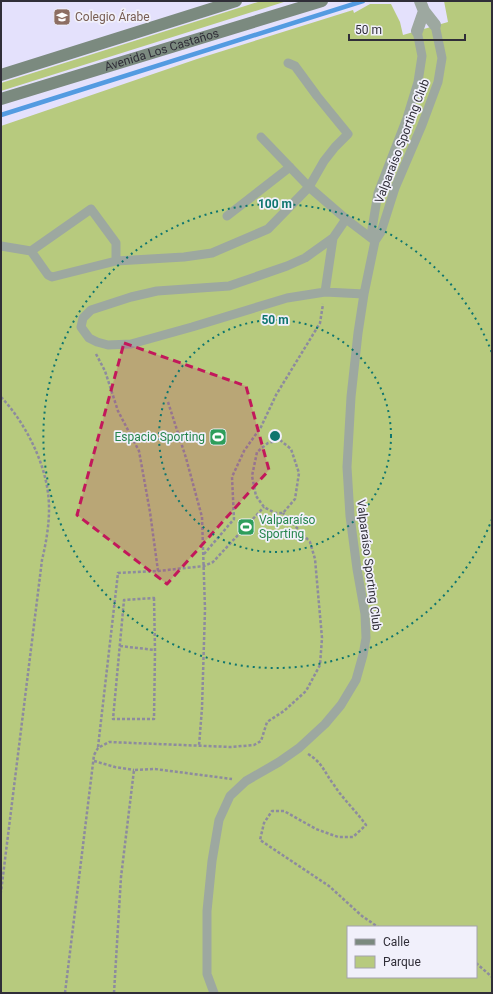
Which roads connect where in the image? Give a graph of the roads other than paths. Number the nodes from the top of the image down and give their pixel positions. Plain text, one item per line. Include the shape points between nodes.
1 (236, 1) edge
2 (322, 1) edge
3 (422, 6) edge
4 (435, 25) joint
5 (417, 31) joint
6 (288, 63) dead end
7 (1, 75) edge
8 (1, 99) edge
9 (261, 137) dead end
10 (290, 168) junction
11 (309, 187) junction
12 (227, 216) dead end
13 (346, 220) junction
14 (332, 238) junction
15 (375, 241) junction
16 (1, 246) edge
17 (31, 251) junction
18 (116, 261) junction
19 (325, 292) junction
20 (364, 294) junction
21 (214, 993) edge

1 - 7 main road, Avenida Los Castaños
2 - 8 main road, Avenida Los Castaños
3 - 4 street
3 - 5 street
4 - 15 lane, Valparaíso Sporting Club via 442,58 438,82 395,188 381,232
5 - 15 lane, Valparaíso Sporting Club via 422,56 418,82 378,193 372,229
6 - 11 lane via 295,66 348,134 328,156
9 - 10 lane
10 - 11 lane
10 - 12 lane
11 - 13 lane
11 - 18 lane via 268,229 212,253
13 - 14 lane
13 - 15 lane
14 - 19 lane
14 - 19 lane via 305,258 229,286 157,291 91,310 83,318 81,327 89,338 97,342 108,345 131,344 287,298
15 - 20 lane, Valparaíso Sporting Club
16 - 17 lane
17 - 18 lane via 52,277
17 - 18 lane via 91,209 116,243
19 - 20 lane
20 - 21 lane, Valparaíso Sporting Club via 351,397 347,467 356,569 365,614 366,638 363,655 356,680 325,724 299,748 246,781 230,796 218,820 208,891 206,944 207,974

